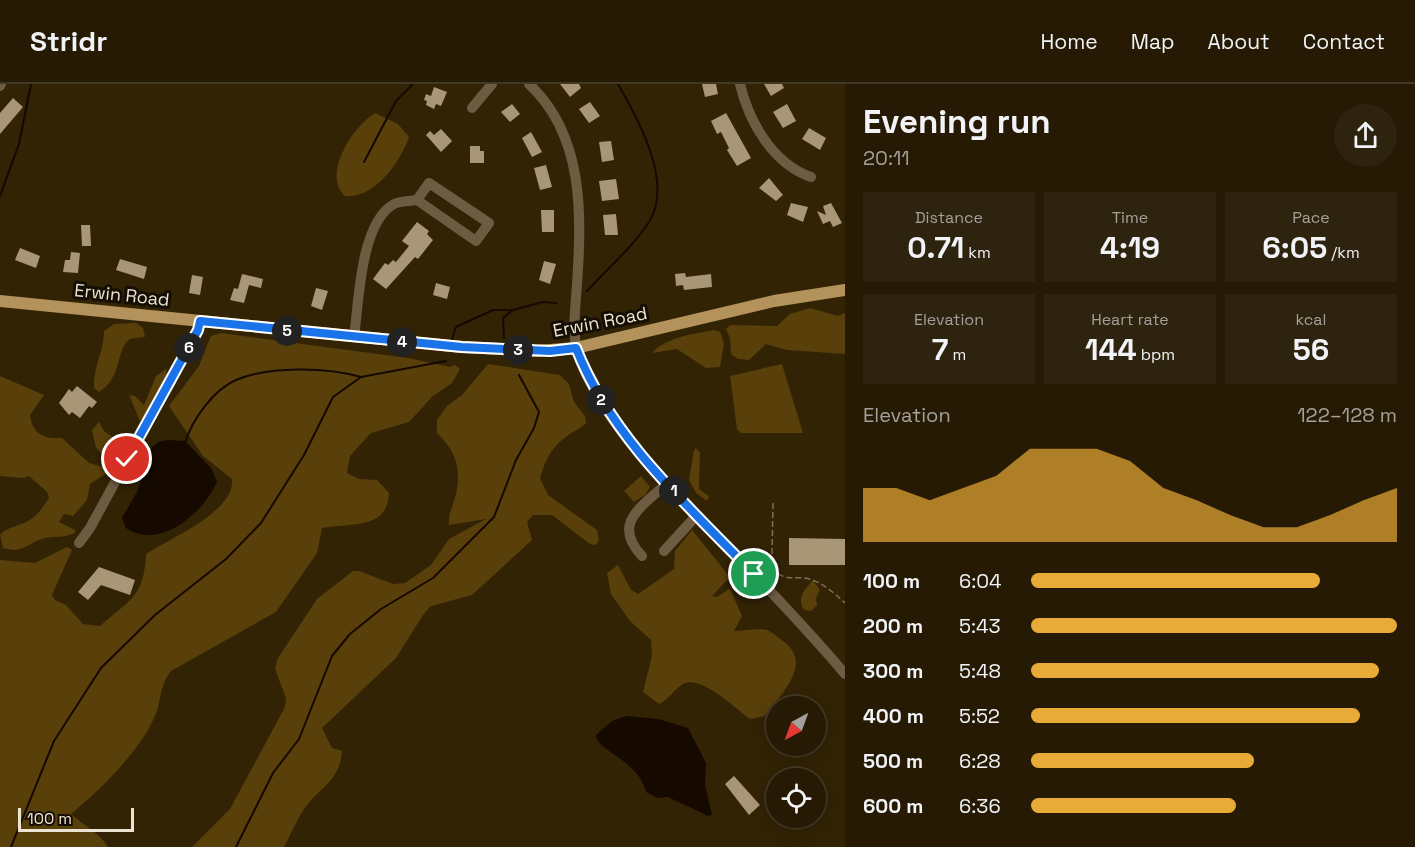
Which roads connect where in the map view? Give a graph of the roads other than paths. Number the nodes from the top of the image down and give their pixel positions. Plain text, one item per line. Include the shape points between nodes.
1 (492, 84) edge
2 (529, 84) edge
3 (740, 84) edge
4 (472, 108) dead end
5 (811, 177) dead end
6 (417, 200) junction
7 (845, 290) edge
8 (0, 301) edge
9 (200, 321) junction
10 (354, 337) junction
11 (576, 348) junction
12 (667, 483) junction
13 (697, 515) junction
14 (79, 543) dead end
15 (664, 551) dead end
16 (642, 556) dead end
17 (845, 674) edge

1 - 4 street
2 - 11 street via 563,132 576,179 580,245 573,337
3 - 5 street via 758,128 773,150 789,167
6 - 6 street via 476,241 489,223 429,183
6 - 10 street via 394,204 372,229
7 - 11 main road, Erwin Road via 774,301
8 - 9 main road, Erwin Road
9 - 10 main road, Erwin Road
9 - 14 street via 173,378
10 - 11 main road, Erwin Road via 494,349
11 - 12 street via 607,411
12 - 13 street
12 - 16 street via 628,525 627,535
13 - 15 street
13 - 17 street

